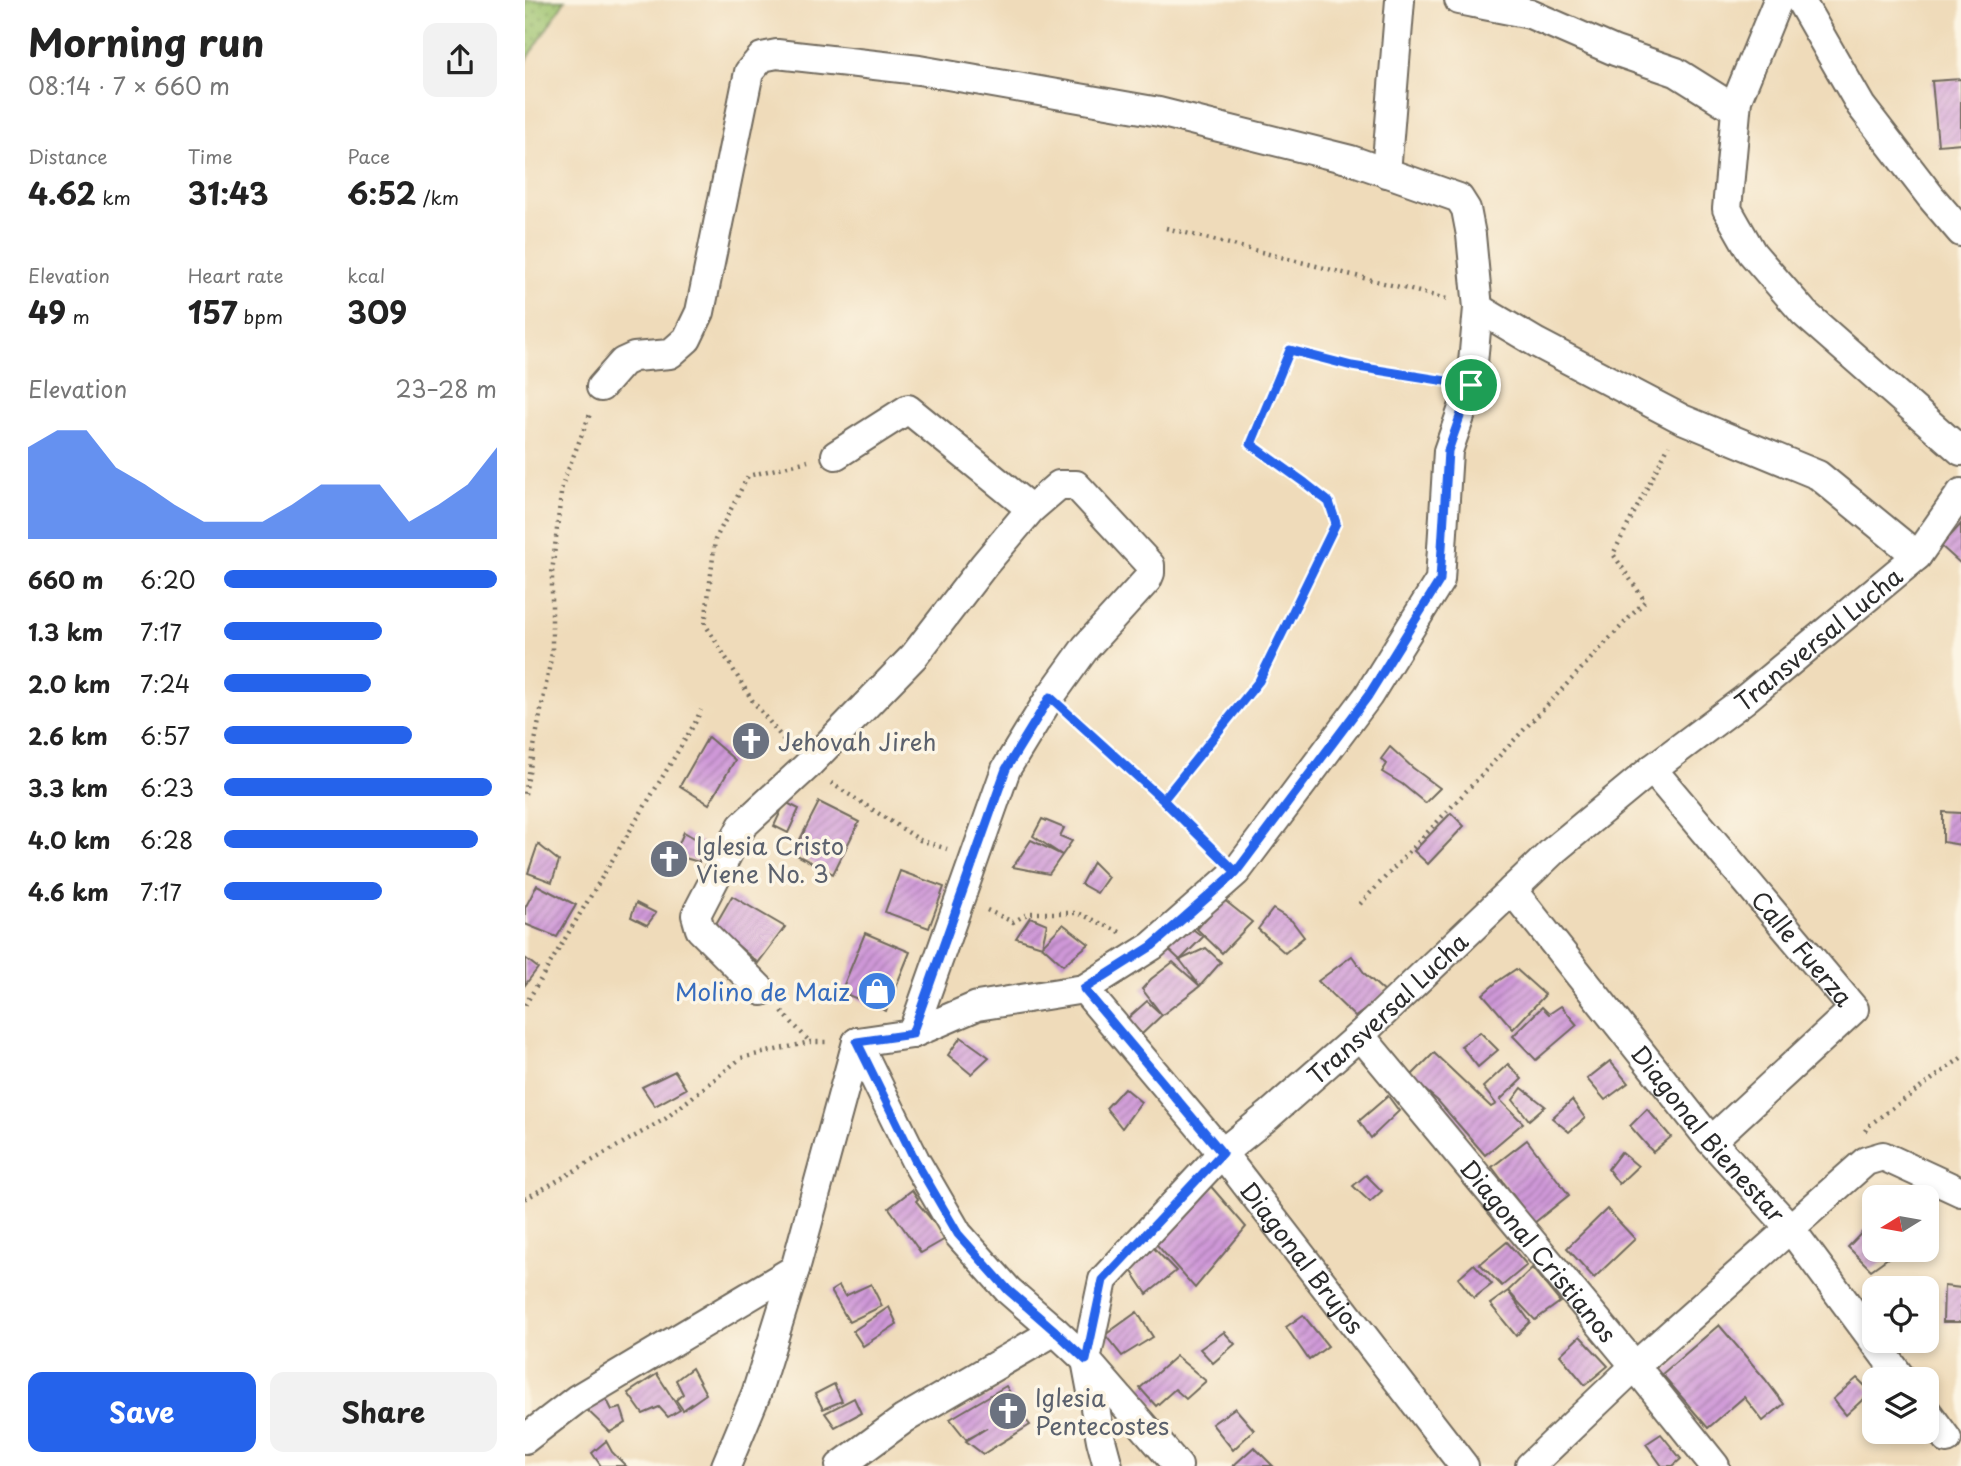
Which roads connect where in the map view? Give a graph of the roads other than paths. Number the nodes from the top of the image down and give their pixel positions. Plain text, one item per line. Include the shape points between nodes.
1 (1400, 0) edge
2 (1459, 0) edge
3 (1778, 0) edge
4 (1800, 0) edge
5 (1735, 109) junction
6 (1386, 173) junction
7 (1961, 232) edge
8 (1478, 307) junction
9 (601, 387) road end
10 (1961, 451) edge
11 (837, 455) road end
12 (1961, 493) edge
13 (1031, 509) junction
14 (1917, 556) junction
15 (1652, 769) junction
16 (1512, 890) junction
17 (1084, 989) junction
18 (762, 991) road end
19 (912, 1034) junction
20 (1360, 1035) junction
21 (857, 1042) junction
22 (1711, 1141) junction
23 (1222, 1153) junction
24 (1961, 1192) edge
25 (1790, 1228) junction
26 (795, 1269) junction
27 (1055, 1331) junction
28 (1086, 1360) junction
29 (1635, 1366) junction
30 (1893, 1367) edge
31 (1939, 1428) edge
32 (525, 1439) edge
33 (1947, 1439) dead end
34 (726, 1466) edge
35 (840, 1466) edge
36 (1108, 1466) edge
37 (1178, 1466) edge
38 (1464, 1466) edge
39 (1530, 1466) edge
40 (1716, 1466) edge

1 - 6 street
2 - 5 street via 1530,14 1675,72
3 - 5 street
4 - 7 street via 1861,106
5 - 10 street via 1727,209 1752,253 1804,313
6 - 8 street via 1459,198 1467,209
6 - 9 street via 1159,112 919,70 777,54 762,57 749,72 700,312 692,330 670,354 623,362
8 - 14 street via 1682,419 1818,475
8 - 17 street via 1471,385 1448,451 1440,580 1368,696 1236,872 1152,946
11 - 13 street via 908,409
12 - 14 street, Transversal Lucha
13 - 18 street via 914,656 742,826 696,915 700,929
13 - 19 street via 1059,485 1076,485 1150,565 1150,573 1086,647 1006,769
14 - 15 street, Transversal Lucha via 1744,700
15 - 16 street, Transversal Lucha
15 - 22 street, Calle Fuerza via 1854,1009
16 - 20 street, Transversal Lucha
16 - 22 street, Diagonal Bienestar
17 - 19 street via 977,1006
17 - 23 street, Diagonal Brujos
19 - 21 street
20 - 23 street, Transversal Lucha
20 - 29 street, Diagonal Cristianos
21 - 26 street
21 - 27 street via 915,1160 958,1234 1008,1290
22 - 25 street, Diagonal Bienestar
23 - 28 street, Transversal Lucha via 1103,1280
23 - 38 street, Diagonal Brujos
24 - 25 street via 1883,1156 1866,1161
25 - 29 street
25 - 30 street, Diagonal Bienestar
26 - 32 street via 577,1399
26 - 34 street via 756,1394
27 - 28 street
27 - 35 street via 904,1419
28 - 36 street
28 - 37 street
29 - 39 street
29 - 40 street, Diagonal Cristianos
31 - 33 street

